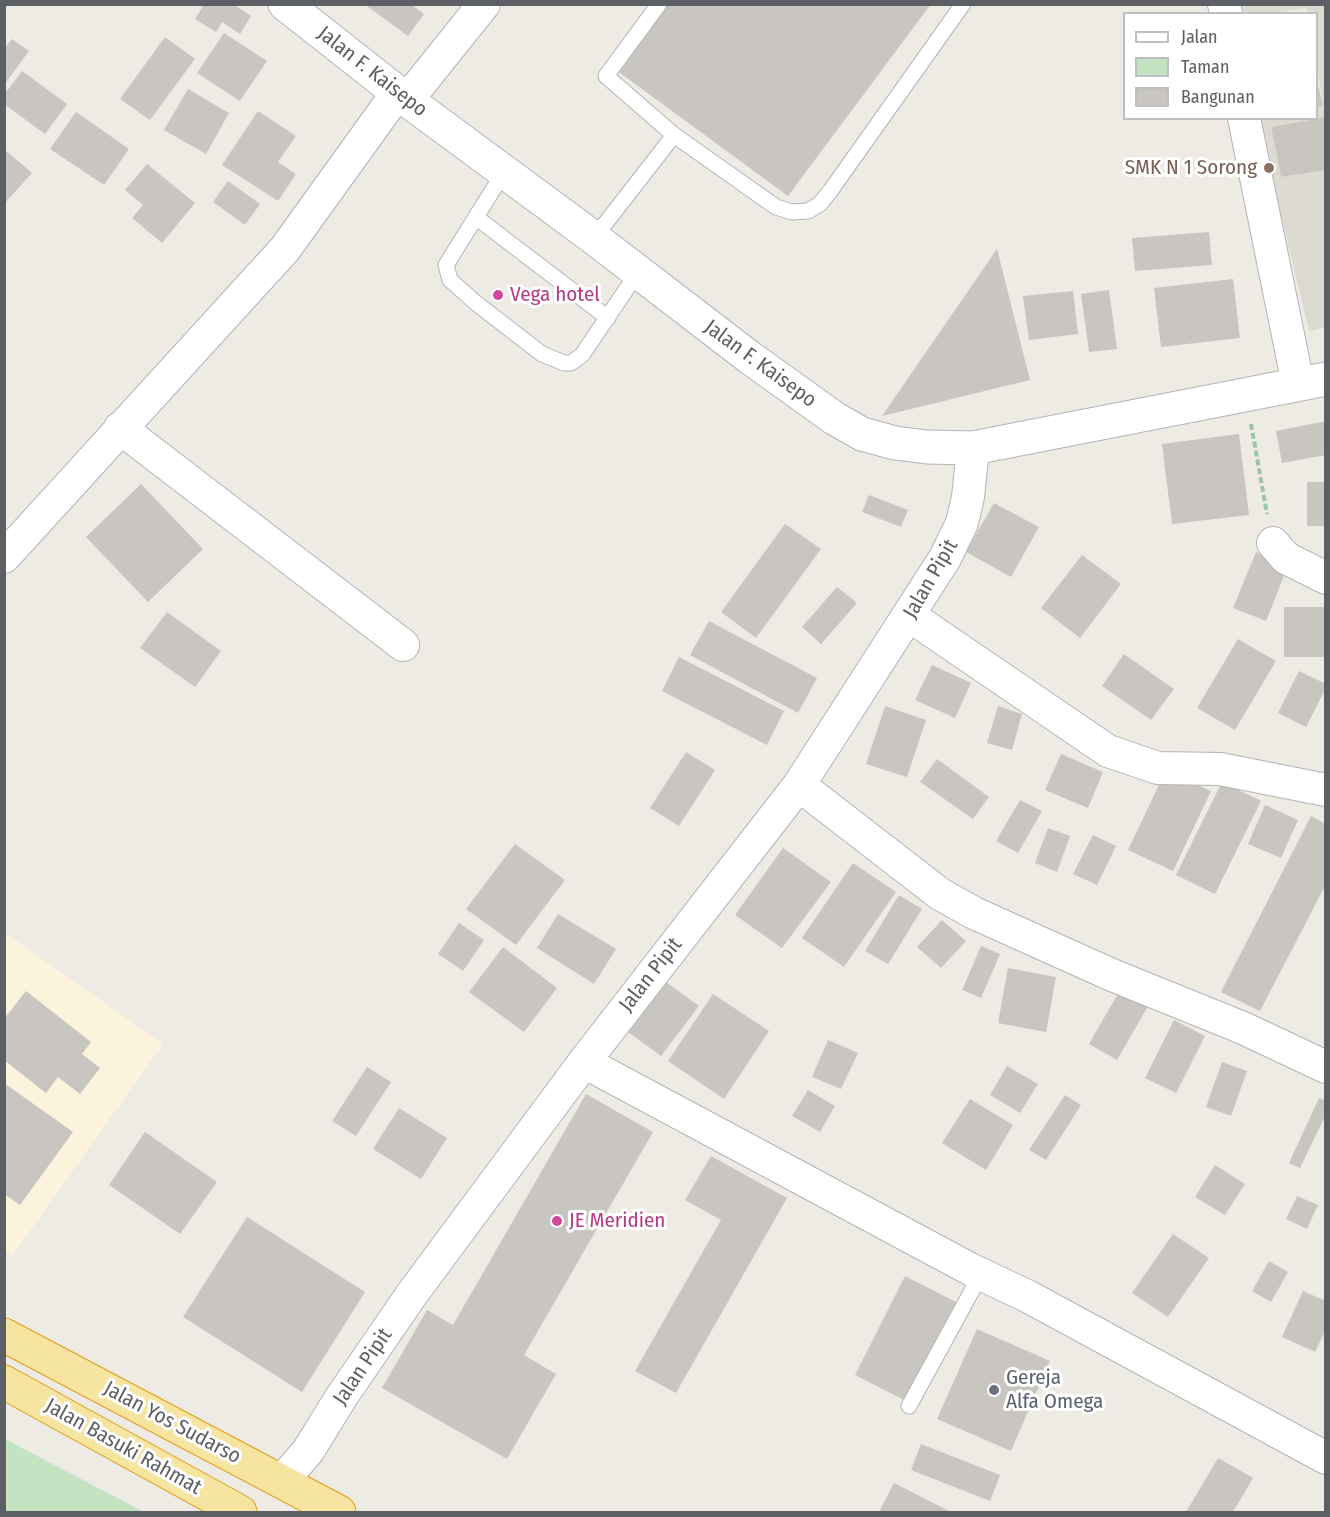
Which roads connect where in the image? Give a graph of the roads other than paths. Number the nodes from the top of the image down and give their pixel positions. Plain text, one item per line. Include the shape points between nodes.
1 (285, 4) edge
2 (484, 4) edge
3 (659, 4) edge
4 (963, 4) edge
5 (402, 96) junction
6 (1245, 120) edge
7 (674, 135) junction
8 (504, 172) junction
9 (477, 218) junction
10 (594, 238) junction
11 (638, 272) junction
12 (608, 318) junction
13 (1312, 382) edge
14 (120, 428) junction
15 (973, 448) junction
16 (1273, 543) road end
17 (4, 558) edge
18 (1326, 578) edge
19 (910, 616) junction
20 (403, 645) dead end
21 (799, 785) junction
22 (1326, 790) edge
23 (584, 1062) junction
24 (1326, 1067) edge
25 (981, 1274) junction
26 (4, 1335) edge
27 (4, 1382) edge
28 (909, 1406) dead end
29 (1326, 1458) edge
30 (282, 1481) junction
31 (240, 1512) edge
32 (339, 1512) edge

1 - 5 street, Jalan F. Kaisepo
2 - 5 street
3 - 7 lane via 606,76
4 - 7 lane via 831,190 808,211 776,207
5 - 8 street, Jalan F. Kaisepo
5 - 14 street via 285,249
6 - 13 street
7 - 10 lane
8 - 9 lane
8 - 10 street, Jalan F. Kaisepo
9 - 12 lane
9 - 12 lane via 446,265 450,280 532,347 555,361 572,363
10 - 11 street, Jalan F. Kaisepo
11 - 12 lane
11 - 15 street, Jalan F. Kaisepo via 749,357 862,434 895,443
13 - 15 street, Jalan F. Kaisepo
14 - 17 street
14 - 20 street
15 - 19 street, Jalan Pipit via 962,523
16 - 18 street via 1286,558
19 - 21 street, Jalan Pipit
19 - 22 street via 1108,751 1158,768 1220,769
21 - 23 street, Jalan Pipit
21 - 24 street via 940,894 974,913
23 - 25 street
23 - 30 street, Jalan Pipit via 412,1294 308,1451
25 - 28 lane
25 - 29 street
26 - 30 highway, Jalan Yos Sudarso
27 - 31 highway, Jalan Basuki Rahmat
30 - 32 highway, Jalan Yos Sudarso

